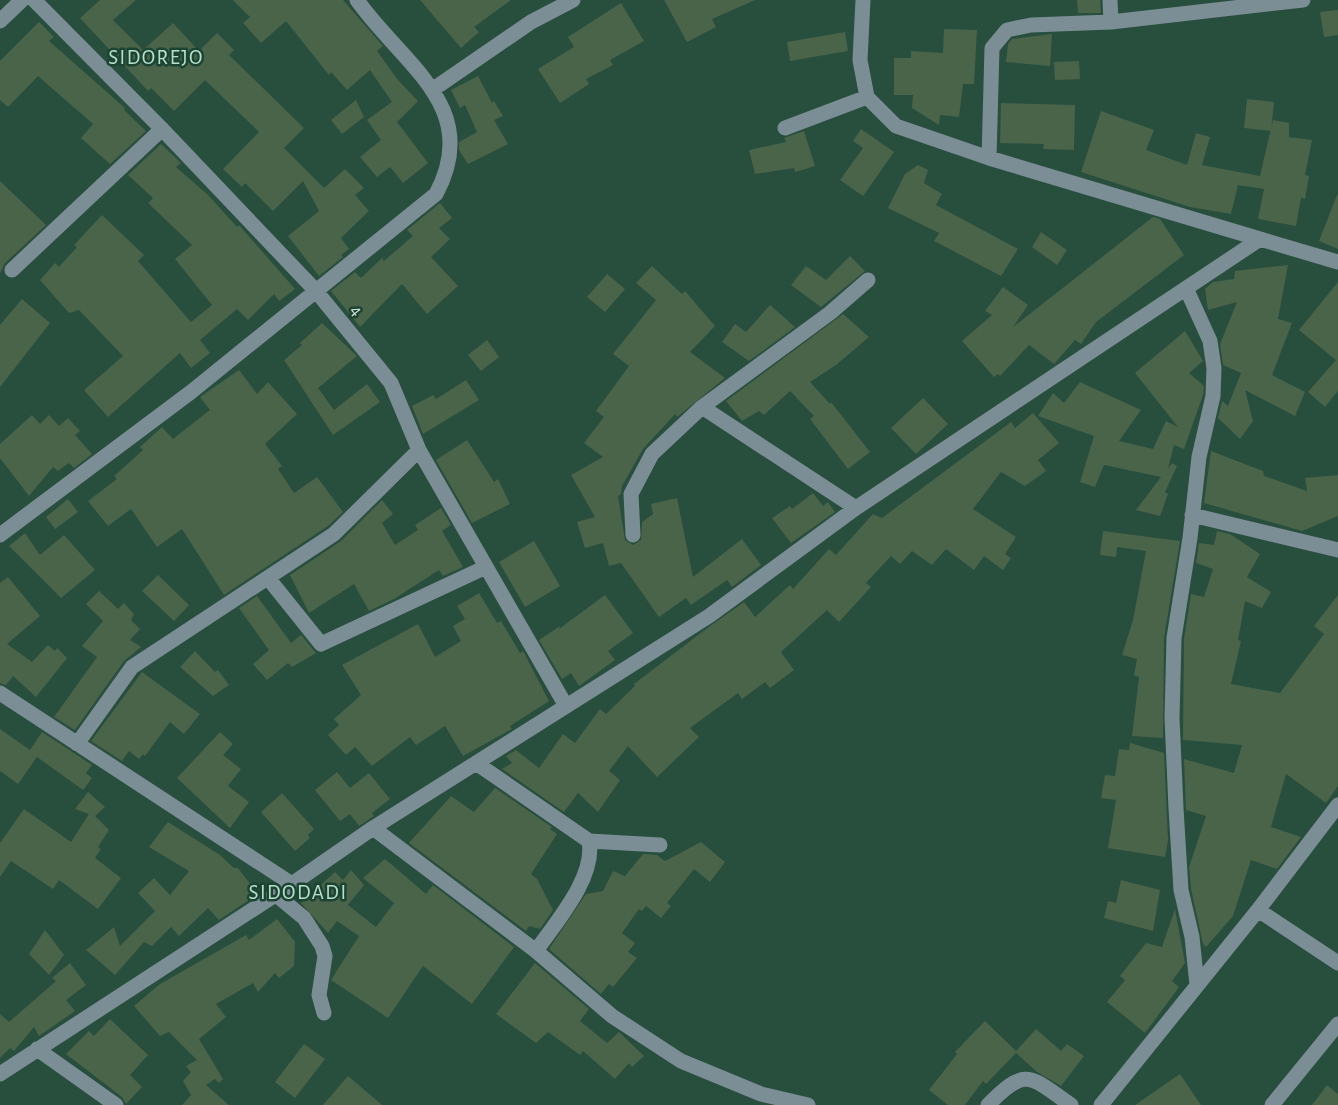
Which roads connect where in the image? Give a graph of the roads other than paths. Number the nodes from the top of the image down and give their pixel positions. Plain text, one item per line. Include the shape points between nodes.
1 (573, 0) edge
2 (863, 0) edge
3 (1110, 0) edge
4 (1296, 0) edge
5 (34, 1) edge
6 (361, 1) edge
7 (1199, 6) edge
8 (0, 21) edge
9 (1111, 22) junction
10 (432, 90) junction
11 (867, 97) junction
12 (785, 128) dead end
13 (162, 129) junction
14 (989, 158) junction
15 (1260, 239) junction
16 (1338, 262) edge
17 (12, 270) dead end
18 (868, 280) dead end
19 (1186, 288) junction
20 (315, 291) junction
21 (702, 407) junction
22 (419, 450) junction
23 (856, 508) junction
24 (1192, 515) junction
25 (0, 535) edge
26 (633, 536) dead end
27 (1338, 550) edge
28 (486, 567) junction
29 (267, 578) junction
30 (0, 693) edge
31 (566, 706) junction
32 (77, 744) junction
33 (476, 763) junction
34 (1338, 805) edge
35 (373, 828) junction
36 (590, 841) junction
37 (660, 845) dead end
38 (292, 884) junction
39 (275, 894) junction
40 (1258, 910) junction
41 (536, 951) junction
42 (1338, 963) edge
43 (1197, 985) junction
44 (324, 1013) dead end
45 (1338, 1024) edge
46 (1333, 1041) edge
47 (37, 1049) junction
48 (0, 1074) edge
49 (116, 1105) edge
50 (808, 1105) edge
51 (988, 1105) edge
52 (1071, 1105) edge
53 (1101, 1105) edge
54 (1272, 1105) edge

1 - 10 street via 531,22
2 - 11 street via 860,60
3 - 9 street
4 - 7 street
5 - 8 street
5 - 13 street, 4
6 - 10 street
7 - 9 street
9 - 14 street via 1031,25 1007,30 1001,36 992,48
10 - 20 street via 452,134 450,163 436,194
11 - 12 street
11 - 14 street via 896,126
13 - 17 street
13 - 20 street, 4
14 - 15 street
15 - 16 street
15 - 19 street
18 - 21 street via 830,313
19 - 23 street
19 - 24 street via 1210,341 1214,368 1213,396 1199,457
20 - 22 street, 4 via 391,383
20 - 25 street via 191,392
21 - 23 street
21 - 26 street via 651,454 631,494
22 - 28 street, 4
22 - 29 street via 334,534
23 - 31 street via 709,616
24 - 27 street
24 - 43 street via 1174,638 1172,718 1181,890
28 - 29 street via 321,644
28 - 31 street, 4
29 - 32 street via 132,667
30 - 32 street
31 - 33 street
32 - 38 street
33 - 35 street
33 - 36 street
34 - 40 street
35 - 38 street
35 - 41 street
36 - 37 street
36 - 41 street via 590,858 583,880
38 - 39 street
39 - 44 street via 304,918 322,946 325,956 319,996
39 - 47 street
40 - 42 street
40 - 43 street
41 - 50 street via 612,1016 681,1061 761,1094
43 - 53 street
45 - 46 street
46 - 54 street
47 - 48 street
47 - 49 street
51 - 52 street via 1016,1080 1024,1078 1032,1079

